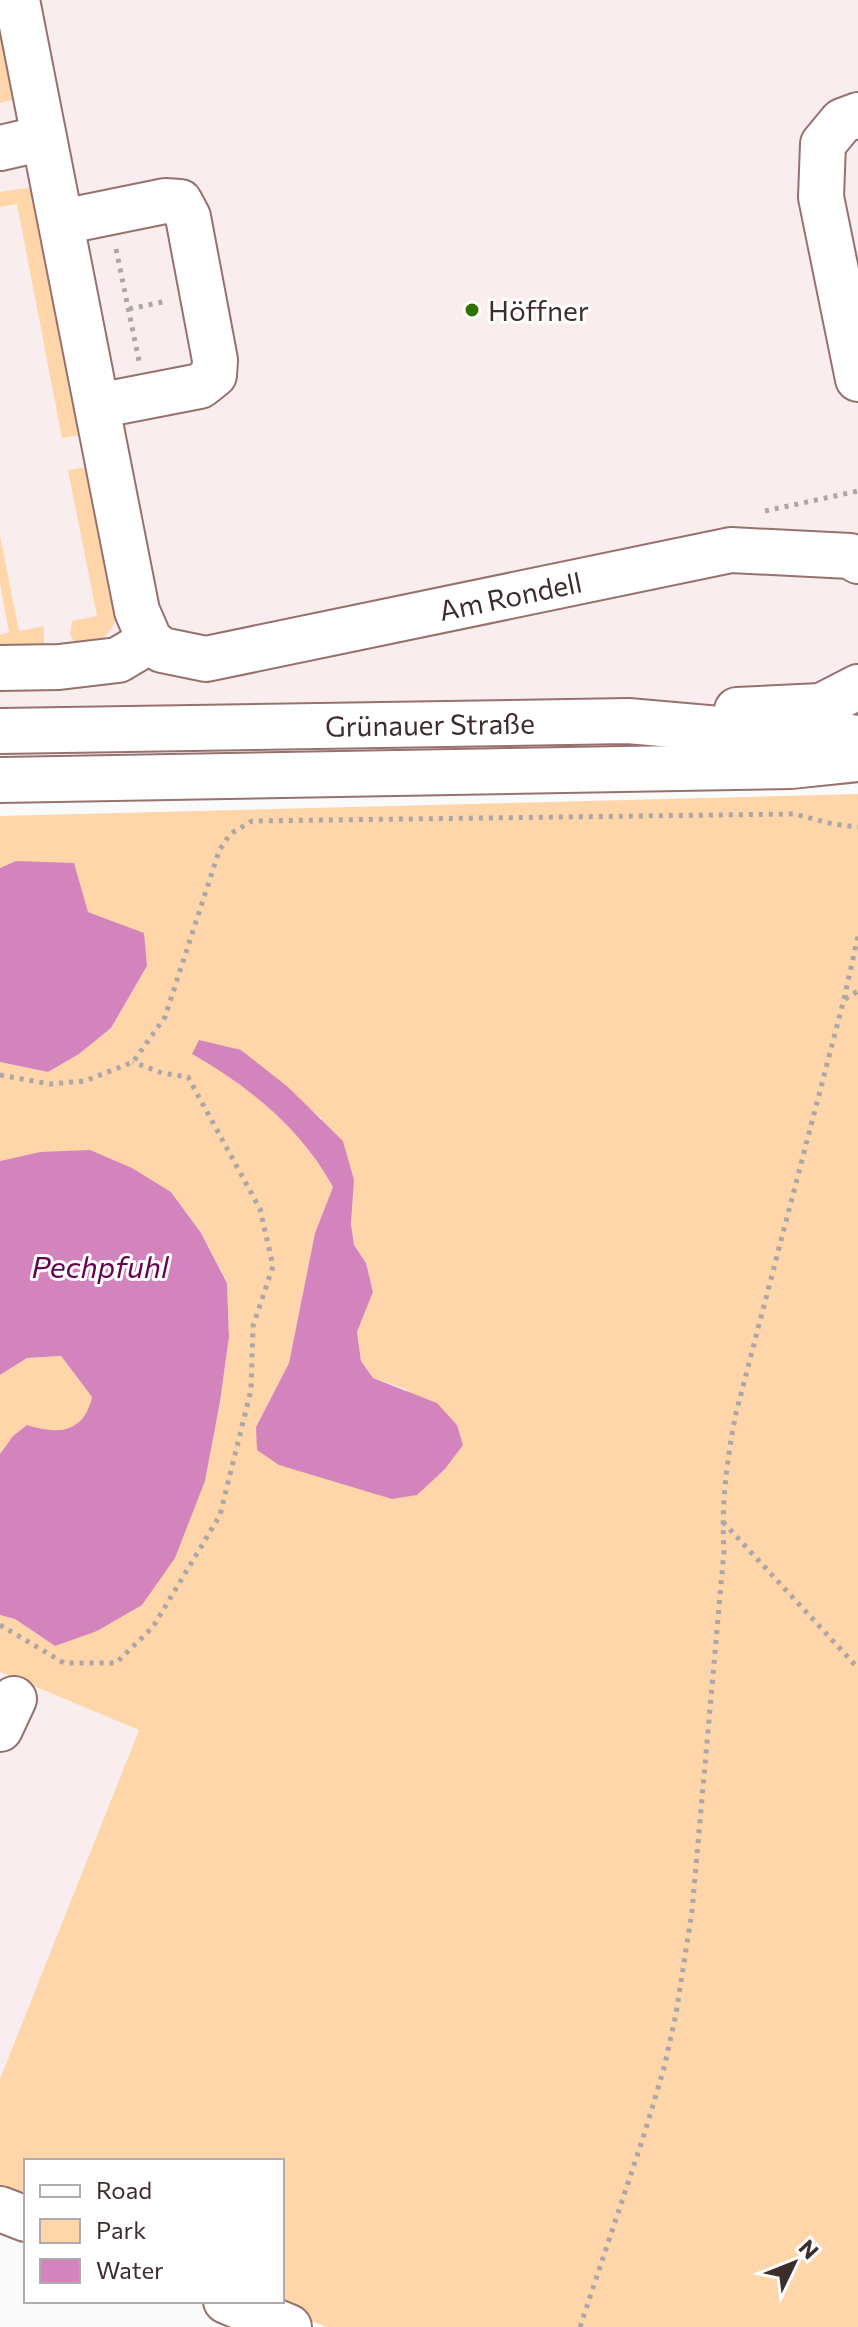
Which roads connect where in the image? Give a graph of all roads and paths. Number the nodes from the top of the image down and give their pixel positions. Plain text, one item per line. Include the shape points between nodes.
1 (17, 0) edge
2 (858, 115) edge
3 (44, 138) junction
4 (0, 148) edge
5 (108, 213) junction
6 (62, 222) junction
7 (858, 379) edge
8 (146, 397) junction
9 (97, 406) junction
10 (858, 491) edge
11 (858, 528) edge
12 (740, 532) junction
13 (858, 561) edge
14 (156, 645) junction
15 (0, 668) edge
16 (858, 687) edge
17 (628, 721) junction
18 (0, 731) edge
19 (858, 738) edge
20 (858, 759) edge
21 (0, 780) edge
22 (858, 827) edge
23 (858, 936) edge
24 (858, 991) edge
25 (844, 999) junction
26 (133, 1062) junction
27 (0, 1075) edge
28 (722, 1521) junction
29 (0, 1625) edge
30 (858, 1668) edge
31 (0, 2209) edge
32 (24, 2218) edge
33 (231, 2303) edge
34 (289, 2327) edge
35 (580, 2327) edge

1 - 3 main road
2 - 7 main road via 842,121 823,144 821,197
3 - 4 main road
3 - 6 main road
5 - 6 main road
5 - 8 path
5 - 8 main road via 165,201 180,202 188,217 214,375 200,386
6 - 9 main road
8 - 9 main road
9 - 14 main road via 137,611
10 - 12 path
11 - 12 main road
12 - 13 main road, Am Rondell
12 - 14 main road, Am Rondell via 206,659
14 - 15 main road via 118,660
16 - 17 main road via 821,706
17 - 18 main road, Grünauer Straße
17 - 19 main road, Grünauer Straße
20 - 21 main road, Grünauer Straße via 776,766
22 - 26 path via 794,814 252,821 230,834 219,851 165,1017
23 - 25 path
24 - 25 path
25 - 28 path via 736,1413
26 - 27 path via 85,1081 50,1084
26 - 29 path via 188,1077 260,1209 273,1266 253,1326 251,1390 220,1515 153,1627 116,1663 64,1663
28 - 30 path
28 - 35 path via 724,1551 692,1911 676,2014 644,2135
31 - 32 main road
33 - 34 main road

